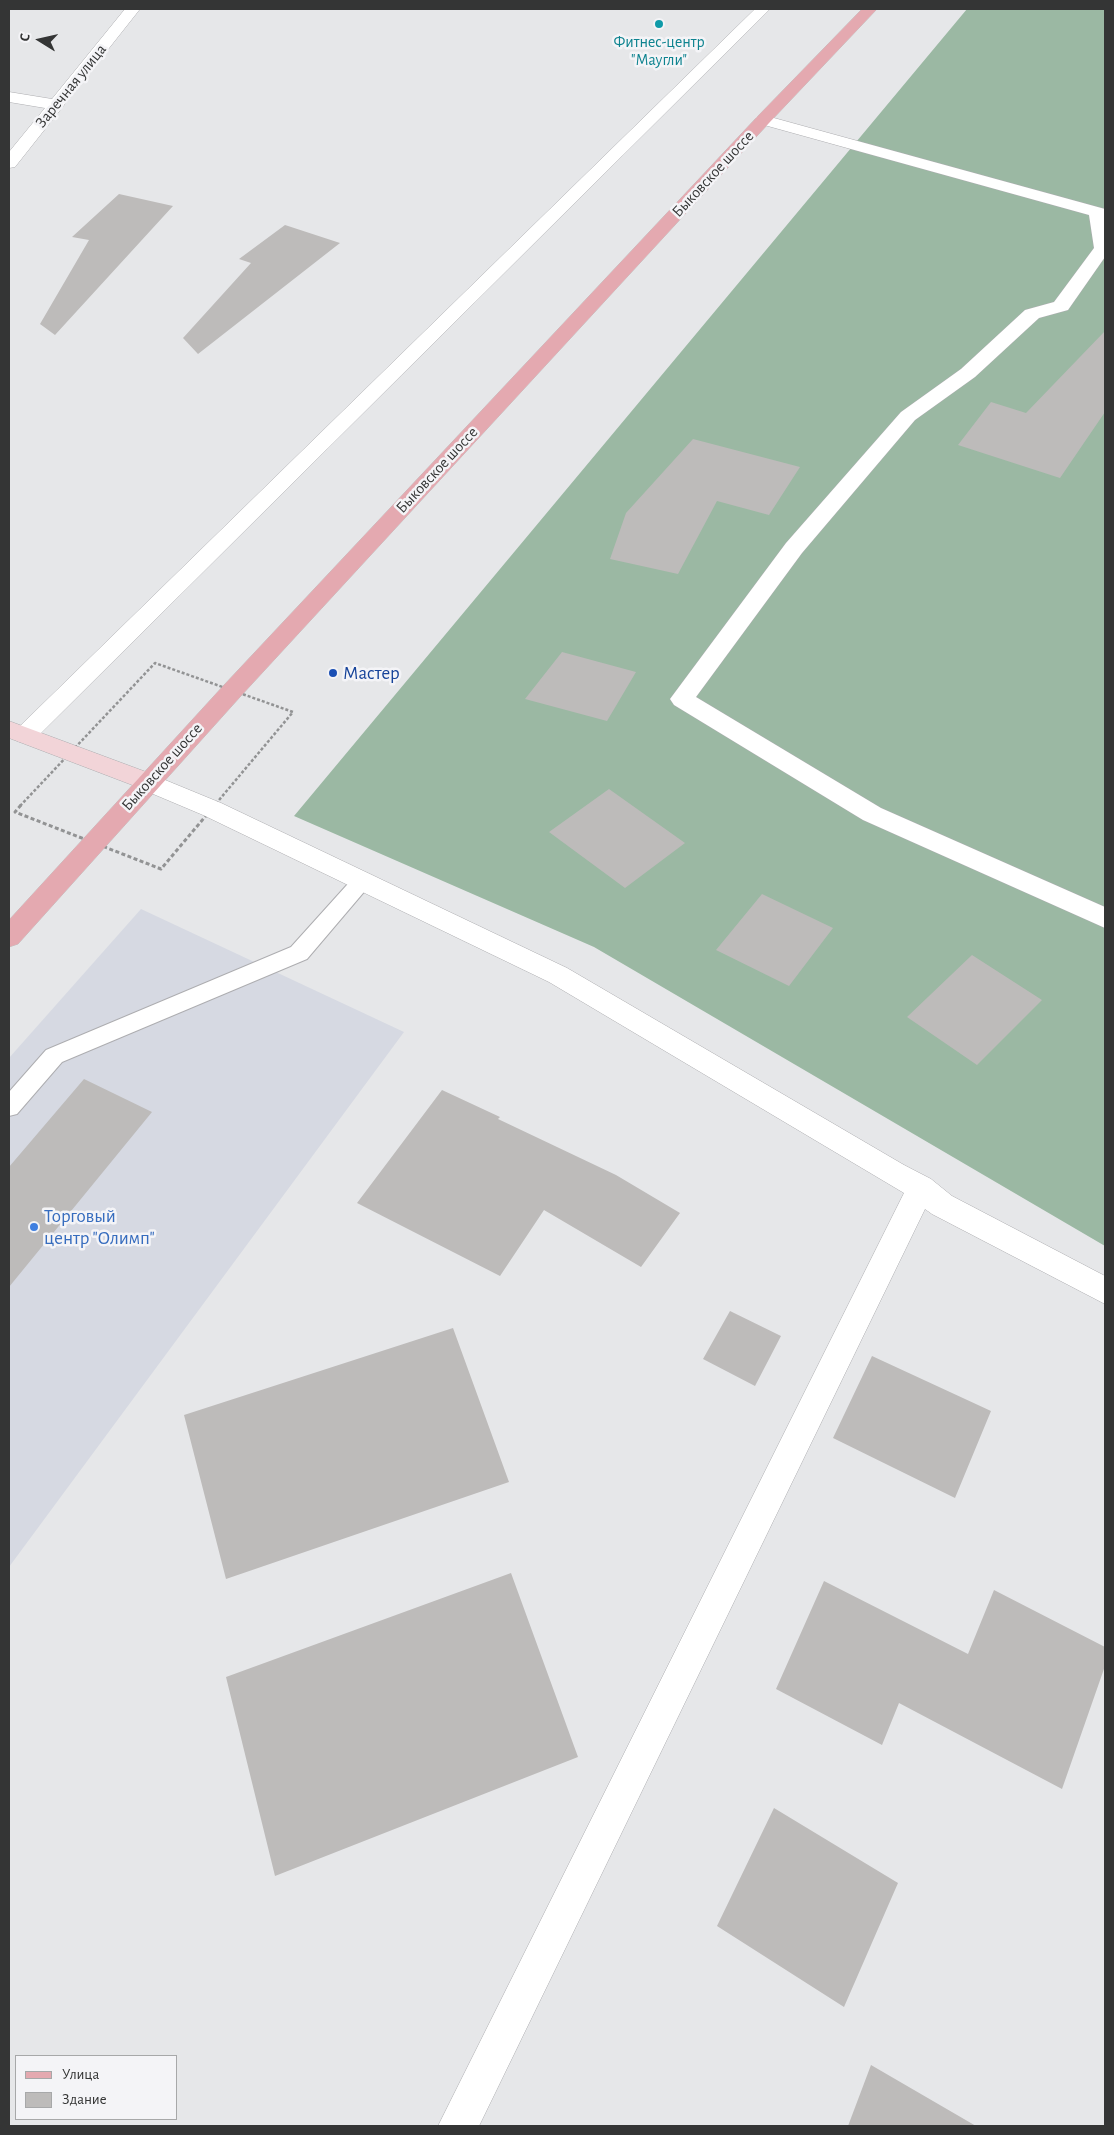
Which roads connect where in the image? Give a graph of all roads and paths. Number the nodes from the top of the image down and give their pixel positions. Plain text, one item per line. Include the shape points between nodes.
1 (133, 9) edge
2 (763, 9) edge
3 (870, 9) edge
4 (9, 97) edge
5 (56, 105) junction
6 (762, 120) junction
7 (9, 162) edge
8 (1101, 213) edge
9 (17, 732) edge
10 (148, 782) junction
11 (362, 881) junction
12 (1105, 918) edge
13 (9, 936) edge
14 (9, 1107) edge
15 (921, 1188) junction
16 (1105, 1291) edge
17 (458, 2126) edge

1 - 5 street, Заречная улица
2 - 9 street
3 - 6 main road, Быковское шоссе
4 - 5 street
5 - 7 street, Заречная улица
6 - 8 street
6 - 10 main road, Быковское шоссе
8 - 12 street via 1103,248 1062,306 1032,314 968,373 908,416 794,548 682,699 872,814
9 - 10 street
10 - 11 street
10 - 13 main road, Быковское шоссе
11 - 14 lane via 299,953 54,1056
11 - 15 street via 558,975
15 - 16 street via 942,1205
15 - 17 street

